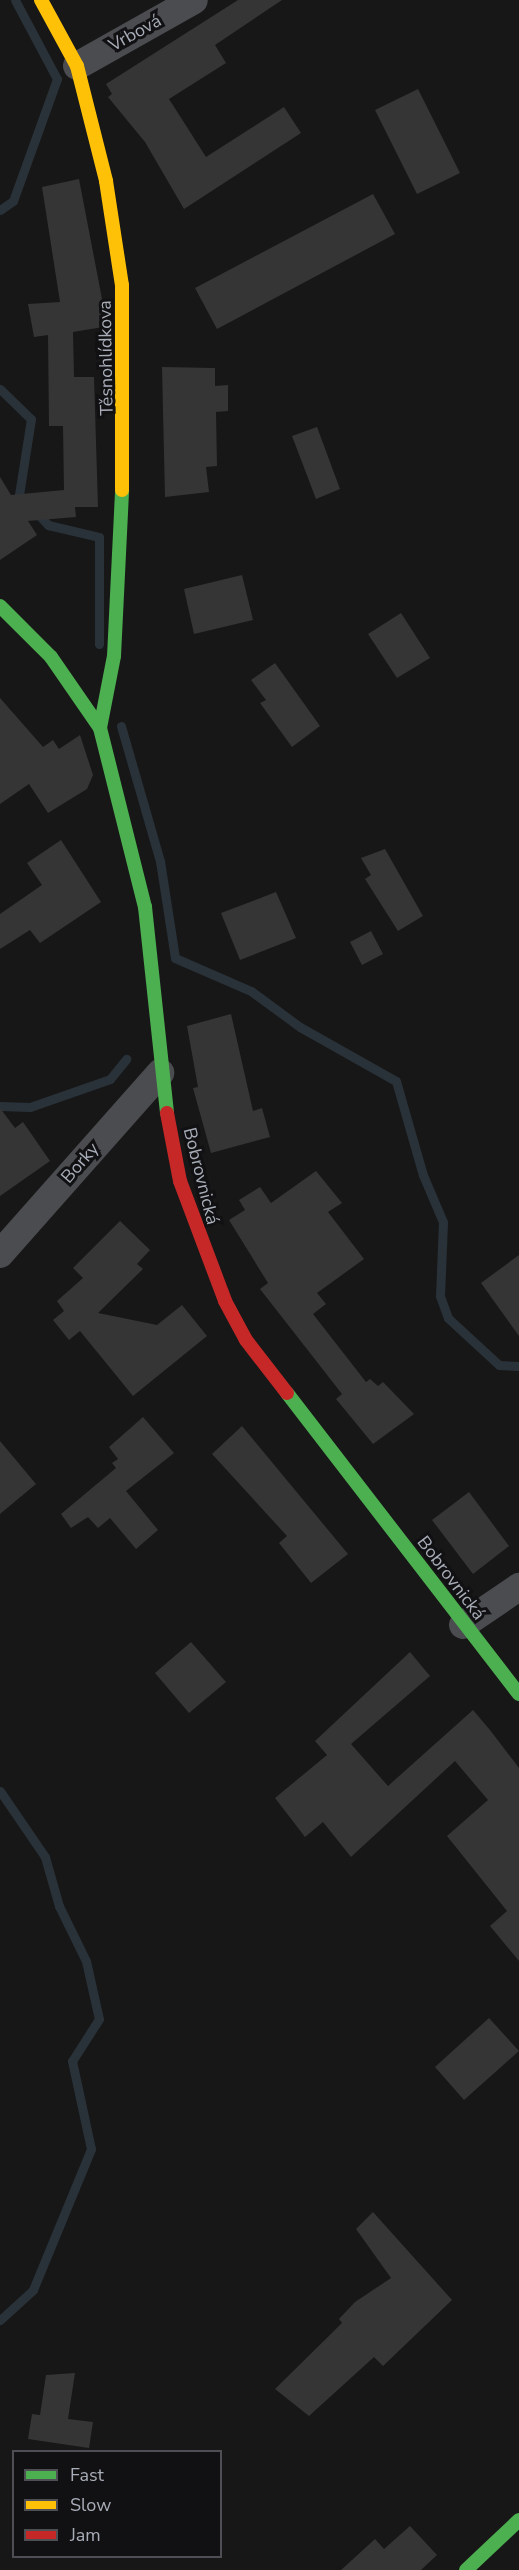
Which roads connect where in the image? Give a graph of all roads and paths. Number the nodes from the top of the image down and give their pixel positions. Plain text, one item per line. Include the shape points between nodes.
1 (41, 0) edge
2 (194, 0) edge
3 (76, 66) junction
4 (0, 606) edge
5 (100, 728) junction
6 (160, 1073) junction
7 (0, 1254) edge
8 (519, 1587) edge
9 (463, 1625) junction
10 (519, 1694) edge
11 (519, 2520) edge
12 (466, 2570) edge

1 - 3 street, Těsnohlídkova
2 - 3 street, Vrbová
3 - 5 street, Těsnohlídkova via 118,241 126,338 122,545 114,656
4 - 5 street, Bobrovnická via 51,657
5 - 6 street, Bobrovnická via 146,907
6 - 7 street, Borky
6 - 9 street, Bobrovnická via 183,1191 225,1301 246,1340
8 - 9 street
9 - 10 street, Bobrovnická
11 - 12 street

